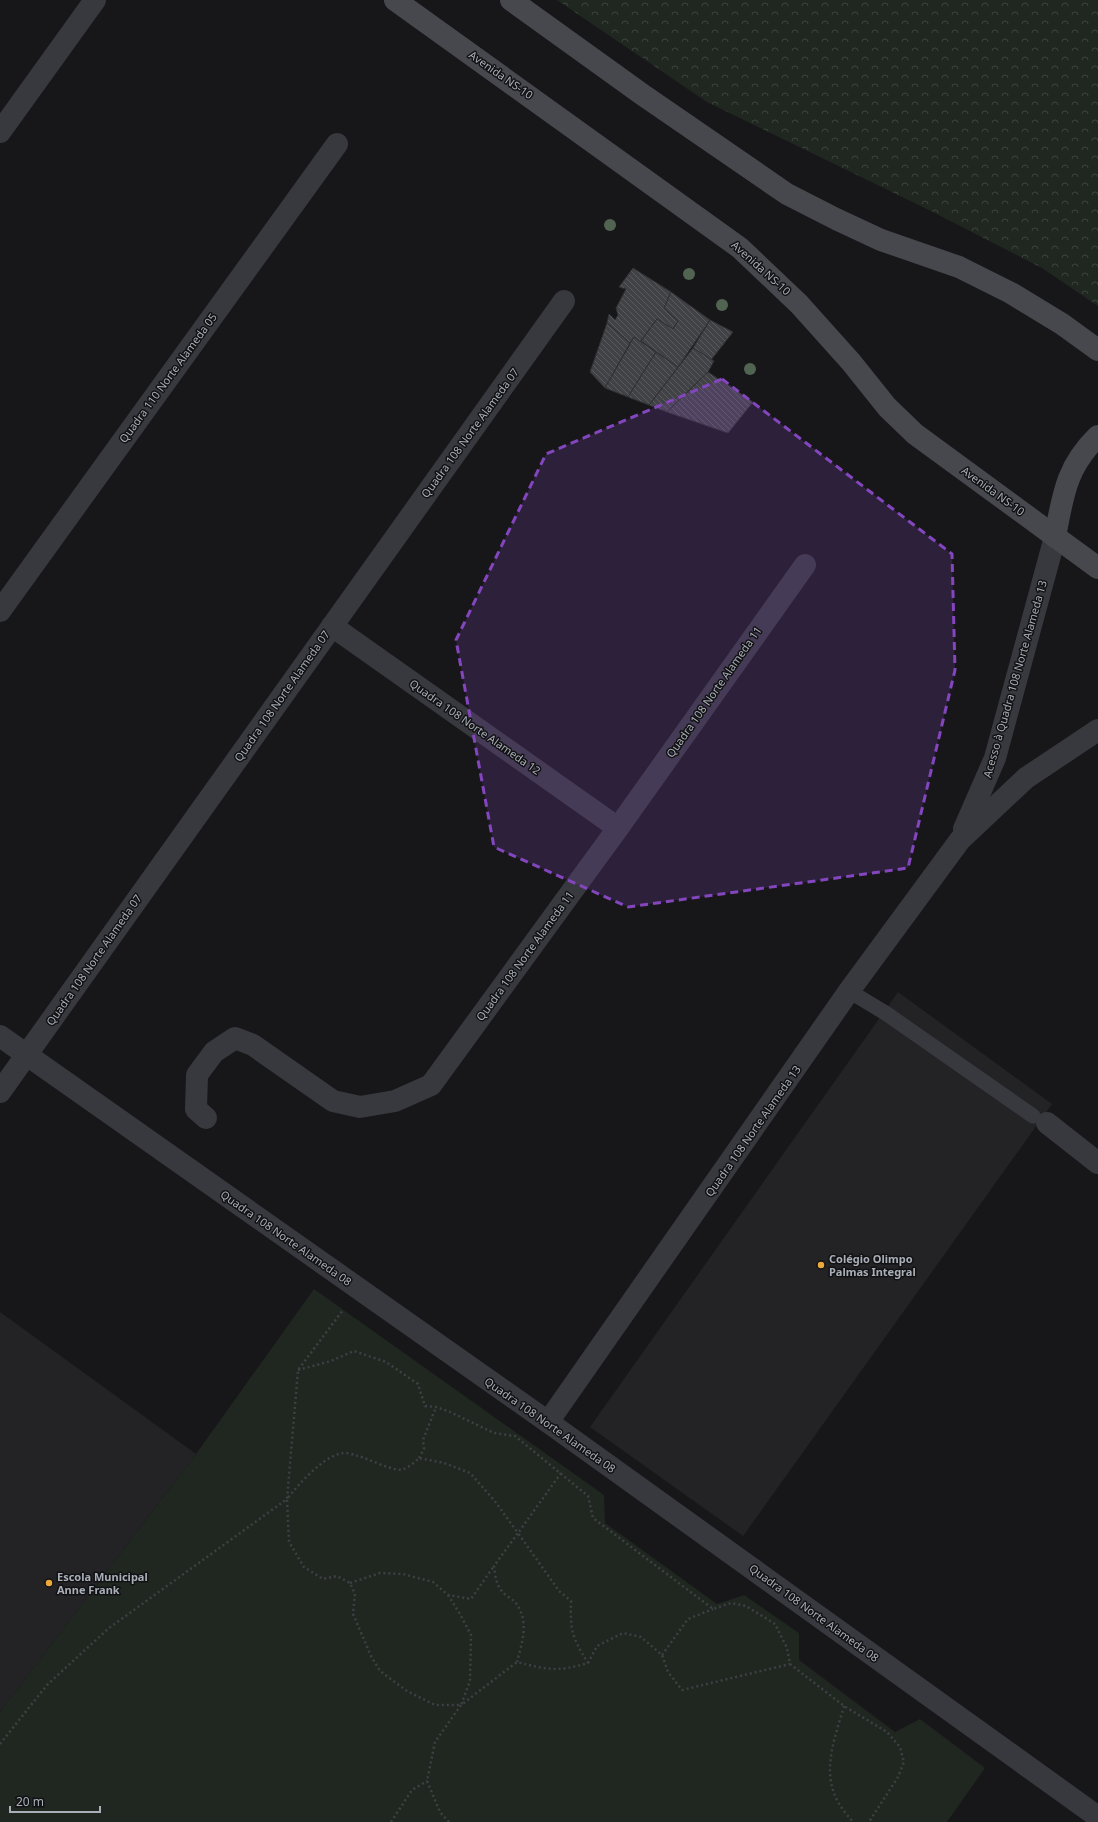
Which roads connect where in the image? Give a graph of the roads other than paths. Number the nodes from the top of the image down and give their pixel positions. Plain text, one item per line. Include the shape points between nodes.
1 (95, 0) edge
2 (395, 0) edge
3 (511, 0) edge
4 (0, 132) edge
5 (336, 144) dead end
6 (564, 301) dead end
7 (1098, 350) edge
8 (1098, 436) edge
9 (1055, 537) junction
10 (805, 565) dead end
11 (1098, 568) edge
12 (0, 611) edge
13 (332, 626) junction
14 (1098, 730) edge
15 (618, 828) junction
16 (960, 840) junction
17 (849, 992) junction
18 (0, 1036) edge
19 (26, 1055) junction
20 (0, 1092) edge
21 (206, 1118) dead end
22 (1040, 1120) joint
23 (1098, 1163) edge
24 (548, 1422) junction
25 (1096, 1813) edge

1 - 4 street
2 - 9 street, Avenida NS-10 via 740,248 799,304 887,407 915,434
3 - 7 street via 787,194 868,234 959,267 1011,293 1062,324
5 - 12 street, Quadra 110 Norte Alameda 05
6 - 13 street, Quadra 108 Norte Alameda 07
8 - 9 street via 1083,451 1071,470
9 - 11 street, Avenida NS-10
9 - 16 street, Acesso à Quadra 108 Norte Alameda 13 via 995,758
10 - 15 street, Quadra 108 Norte Alameda 11
13 - 15 street, Quadra 108 Norte Alameda 12
13 - 19 street, Quadra 108 Norte Alameda 07
14 - 16 street via 1026,778
15 - 21 street, Quadra 108 Norte Alameda 11 via 431,1085 395,1101 360,1106 333,1101 253,1045 236,1038 214,1052 197,1075 196,1109
16 - 17 street, Quadra 108 Norte Alameda 13
17 - 22 lane via 887,1014
17 - 24 street, Quadra 108 Norte Alameda 13
18 - 19 street, Quadra 108 Norte Alameda 08
19 - 20 street, Quadra 108 Norte Alameda 07
19 - 24 street, Quadra 108 Norte Alameda 08
22 - 23 street
24 - 25 street, Quadra 108 Norte Alameda 08

